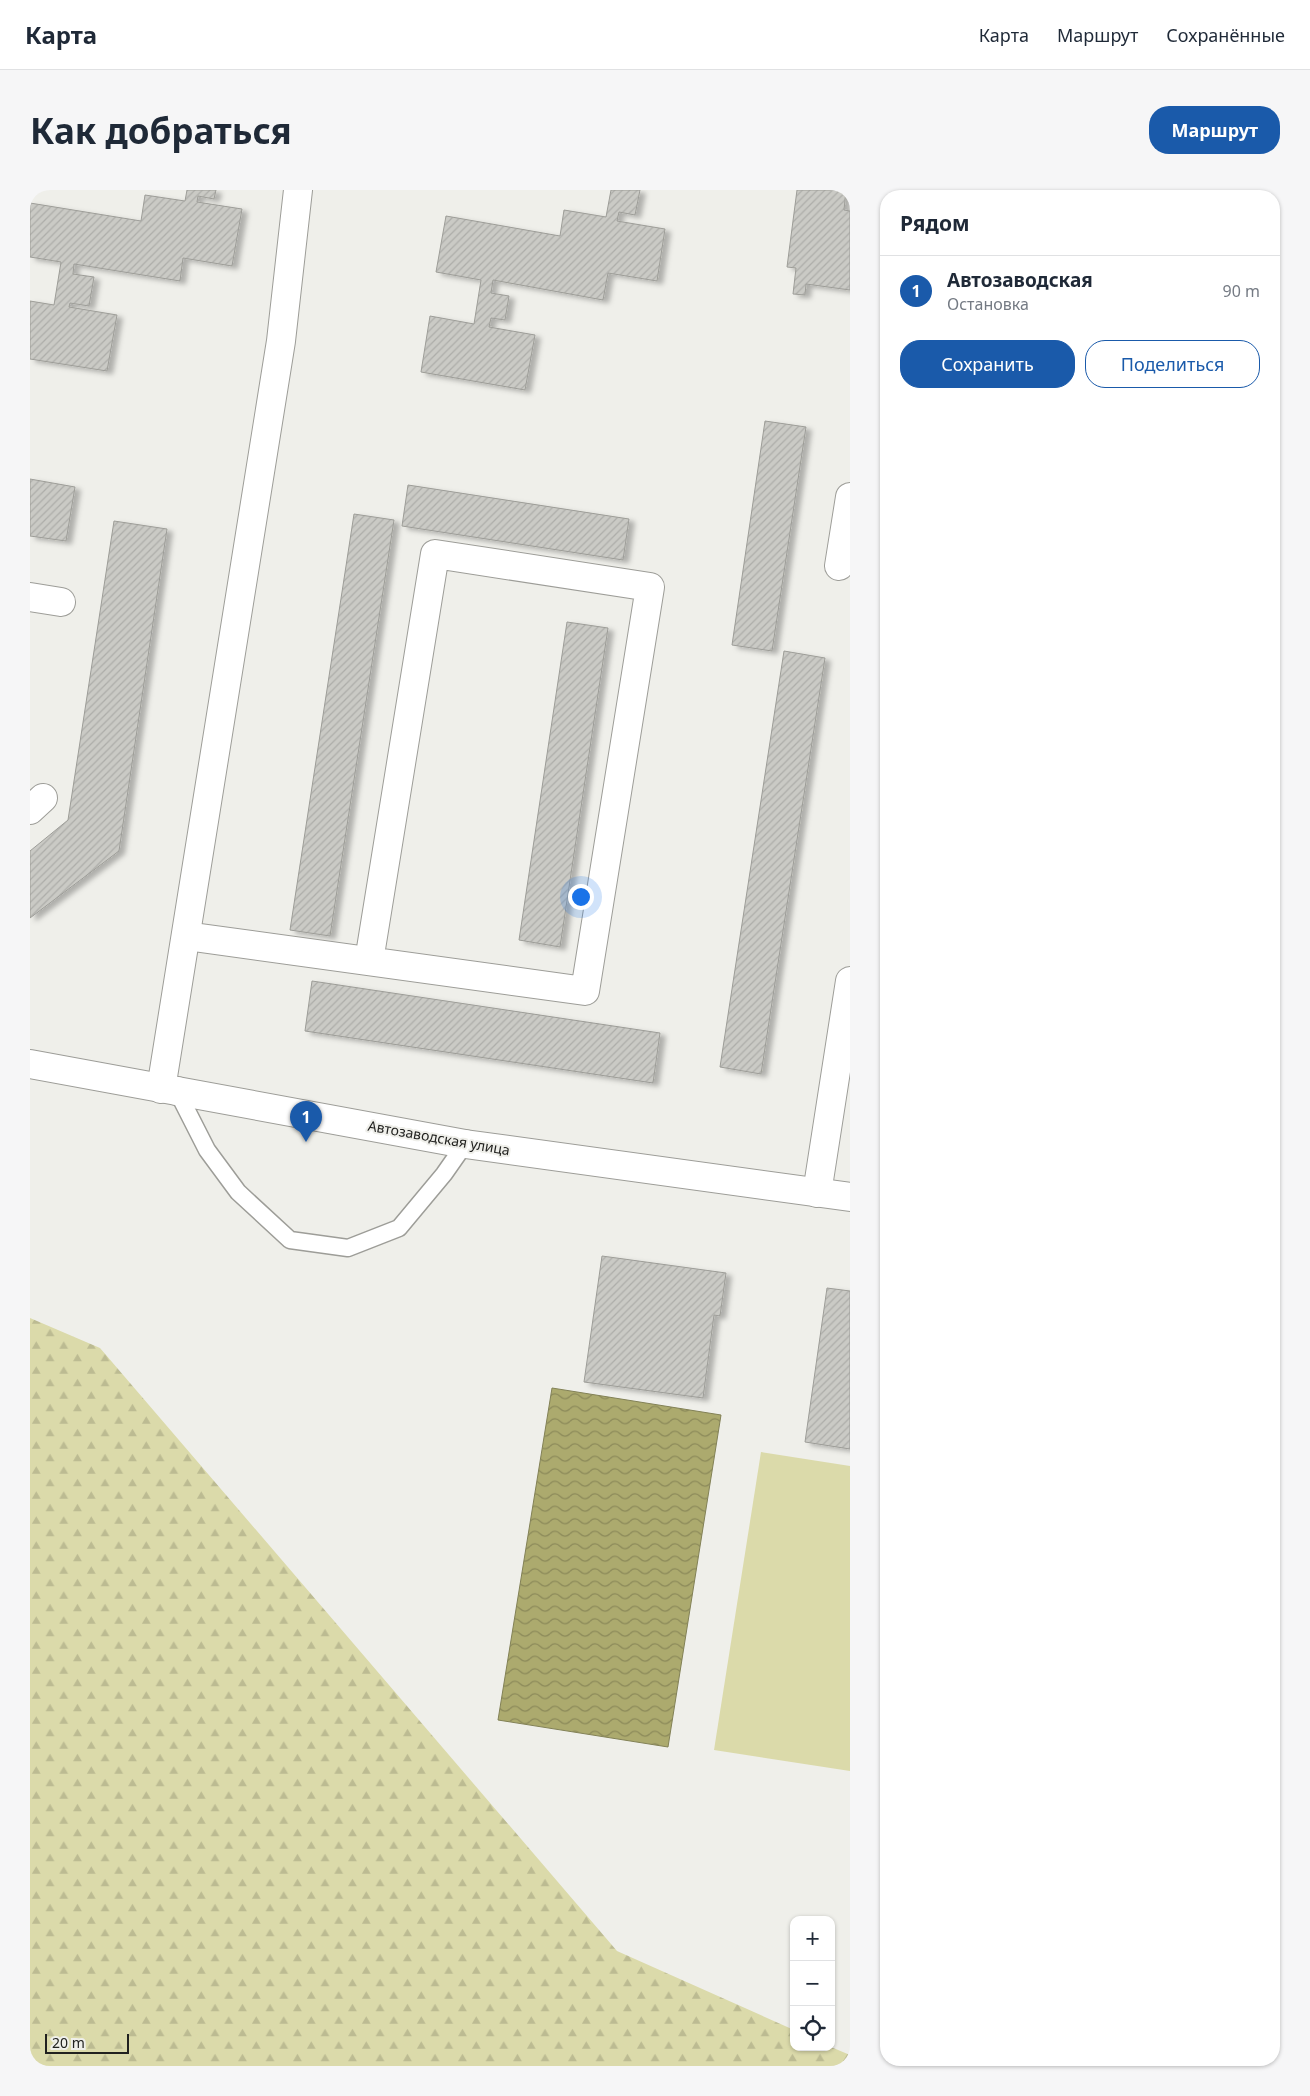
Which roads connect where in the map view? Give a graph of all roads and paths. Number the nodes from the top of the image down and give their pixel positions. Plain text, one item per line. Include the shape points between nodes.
1 (298, 190) edge
2 (850, 497) edge
3 (839, 566) dead end
4 (30, 597) edge
5 (61, 602) dead end
6 (186, 936) junction
7 (369, 961) junction
8 (850, 981) edge
9 (30, 1064) edge
10 (169, 1090) junction
11 (466, 1144) junction
12 (817, 1193) junction
13 (850, 1197) edge

1 - 6 street via 281,341
2 - 3 street
4 - 5 street
6 - 7 street
6 - 10 street
7 - 7 street via 585,991 650,587 435,554
8 - 12 street
9 - 10 street, Автозаводская улица
10 - 11 street, Автозаводская улица
10 - 11 lane via 238,1192 290,1240 348,1248 399,1228
11 - 12 street, Автозаводская улица
12 - 13 street, Автозаводская улица

